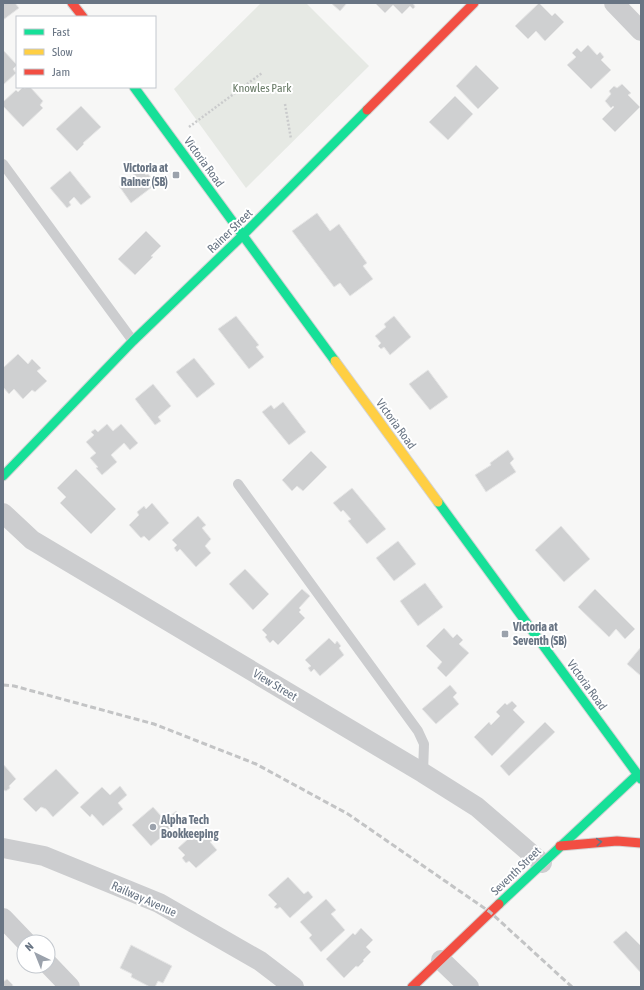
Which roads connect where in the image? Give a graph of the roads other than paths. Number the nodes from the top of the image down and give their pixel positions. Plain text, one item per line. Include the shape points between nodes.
1 (72, 3) edge
2 (474, 3) edge
3 (614, 3) edge
4 (81, 16) edge
5 (641, 31) edge
6 (135, 88) edge
7 (3, 164) edge
8 (243, 236) junction
9 (133, 341) junction
10 (3, 476) edge
11 (238, 484) dead end
12 (3, 513) edge
13 (423, 773) junction
14 (640, 775) edge
15 (641, 843) edge
16 (560, 846) junction
17 (3, 848) edge
18 (542, 863) junction
19 (3, 918) edge
20 (18, 934) edge
21 (441, 960) junction
22 (56, 972) edge
23 (70, 987) edge
24 (294, 987) edge
25 (412, 987) edge
26 (469, 987) edge

1 - 4 street
2 - 8 street, Rainer Street
3 - 5 street
6 - 8 street, Victoria Road
7 - 9 lane
8 - 9 street, Rainer Street
8 - 14 street, Victoria Road
9 - 10 street, Rainer Street
11 - 13 lane via 418,731 424,744
12 - 13 street, View Street via 32,540
13 - 18 street, View Street via 477,807
14 - 16 street, Seventh Street
16 -> 15 street via 617,841
16 - 18 street, Seventh Street
17 - 24 street, Railway Avenue via 44,856 159,903 260,961
18 - 21 street, Seventh Street
19 - 20 street
21 - 25 street, Seventh Street
21 - 26 street
22 - 23 street

